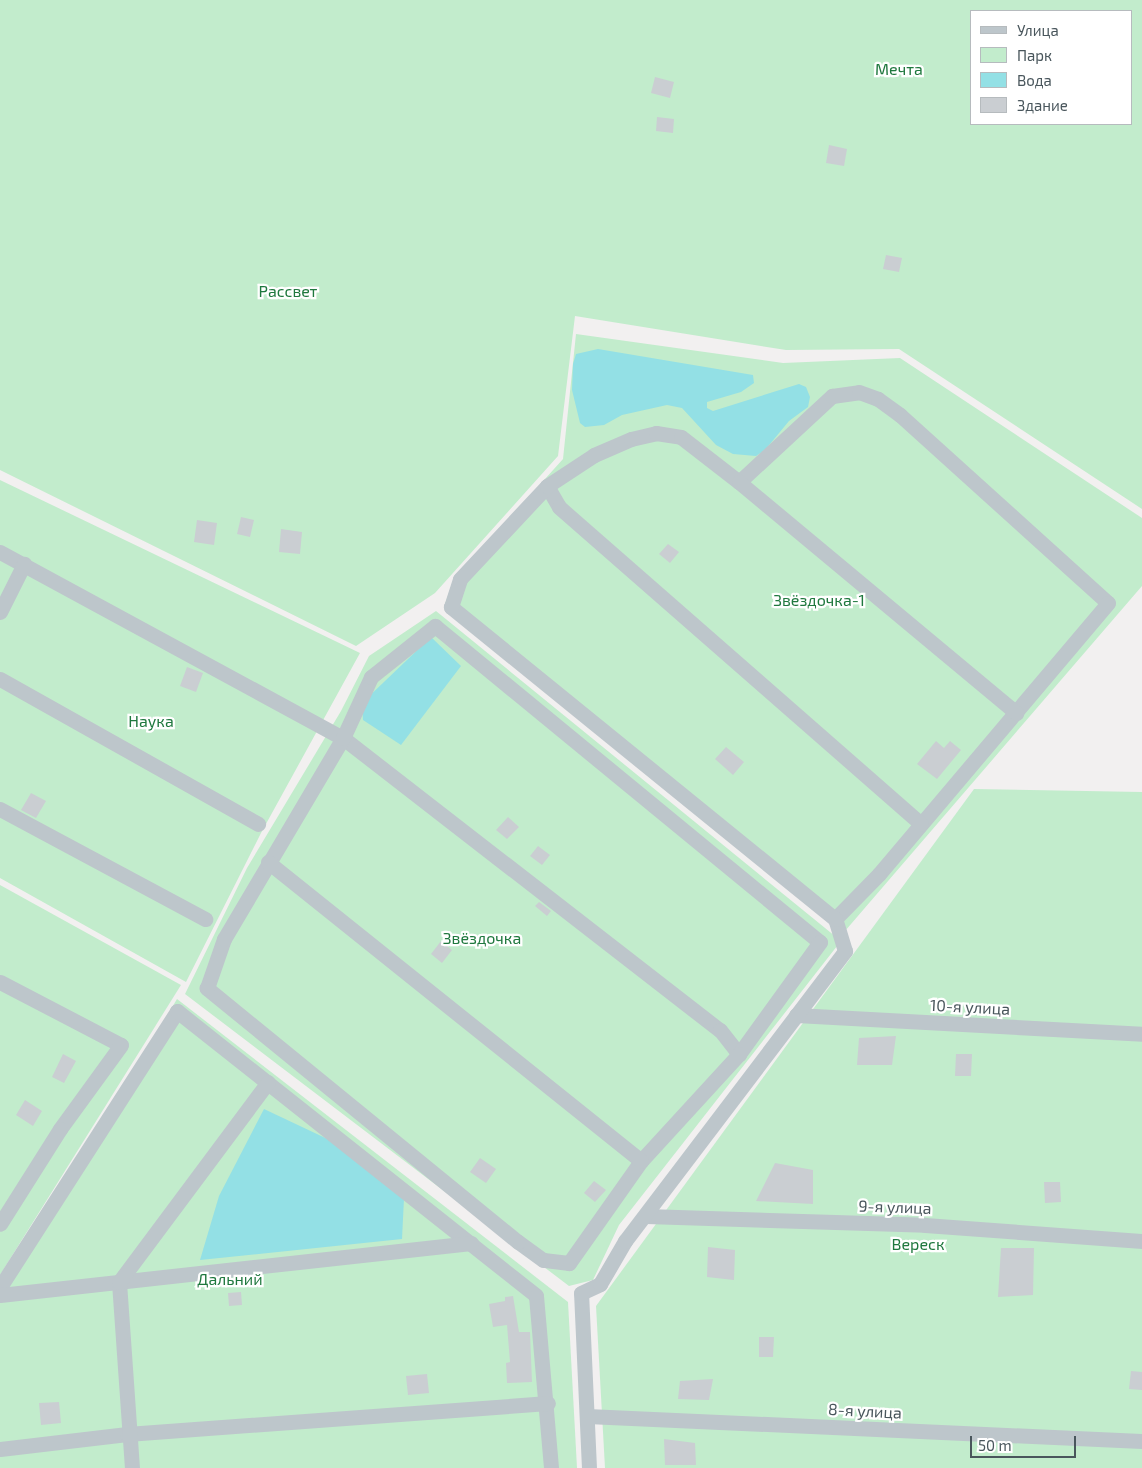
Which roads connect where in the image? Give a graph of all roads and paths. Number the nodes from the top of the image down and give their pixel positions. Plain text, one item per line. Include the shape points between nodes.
1 (739, 482) junction
2 (547, 486) junction
3 (0, 552) edge
4 (24, 564) junction
5 (0, 612) edge
6 (0, 679) edge
7 (1016, 713) junction
8 (343, 738) junction
9 (0, 809) edge
10 (258, 824) dead end
11 (921, 824) junction
12 (268, 862) junction
13 (205, 919) dead end
14 (835, 919) junction
15 (0, 982) edge
16 (796, 1015) junction
17 (1142, 1034) edge
18 (739, 1054) junction
19 (268, 1082) junction
20 (641, 1161) junction
21 (646, 1216) junction
22 (0, 1224) edge
23 (1142, 1241) edge
24 (471, 1243) junction
25 (119, 1282) junction
26 (0, 1287) edge
27 (0, 1295) edge
28 (548, 1403) junction
29 (587, 1416) junction
30 (127, 1434) junction
31 (1142, 1441) edge
32 (0, 1449) edge
33 (132, 1468) edge
34 (551, 1468) edge
35 (589, 1468) edge

1 - 2 street via 680,437 656,433 630,439 594,455
1 - 7 street
1 - 7 street via 832,396 860,392 878,399 900,415 1108,603
2 - 11 street via 559,507
2 - 14 street via 460,579 451,607
3 - 4 street
4 - 5 street
4 - 8 street
6 - 10 street
7 - 11 street
8 - 12 street
8 - 18 street via 720,1030
8 - 18 street via 371,678 435,626 820,942
9 - 13 street
11 - 14 street
12 - 20 street
12 - 20 street via 224,939 207,988 317,1080 543,1260 569,1263
14 - 16 street via 845,951
15 - 22 street via 121,1045 60,1129
16 - 17 street, 10-я улица
16 - 21 street
18 - 20 street
19 - 24 street
19 - 25 street
19 - 26 street via 177,1011
21 - 23 street, 9-я улица via 925,1225
21 - 29 street via 625,1241 600,1284 581,1293
24 - 25 street
24 - 28 street via 536,1296
25 - 27 street
25 - 30 street
28 - 30 street
28 - 34 street
29 - 31 street, 8-я улица
29 - 35 street
30 - 32 street
30 - 33 street

